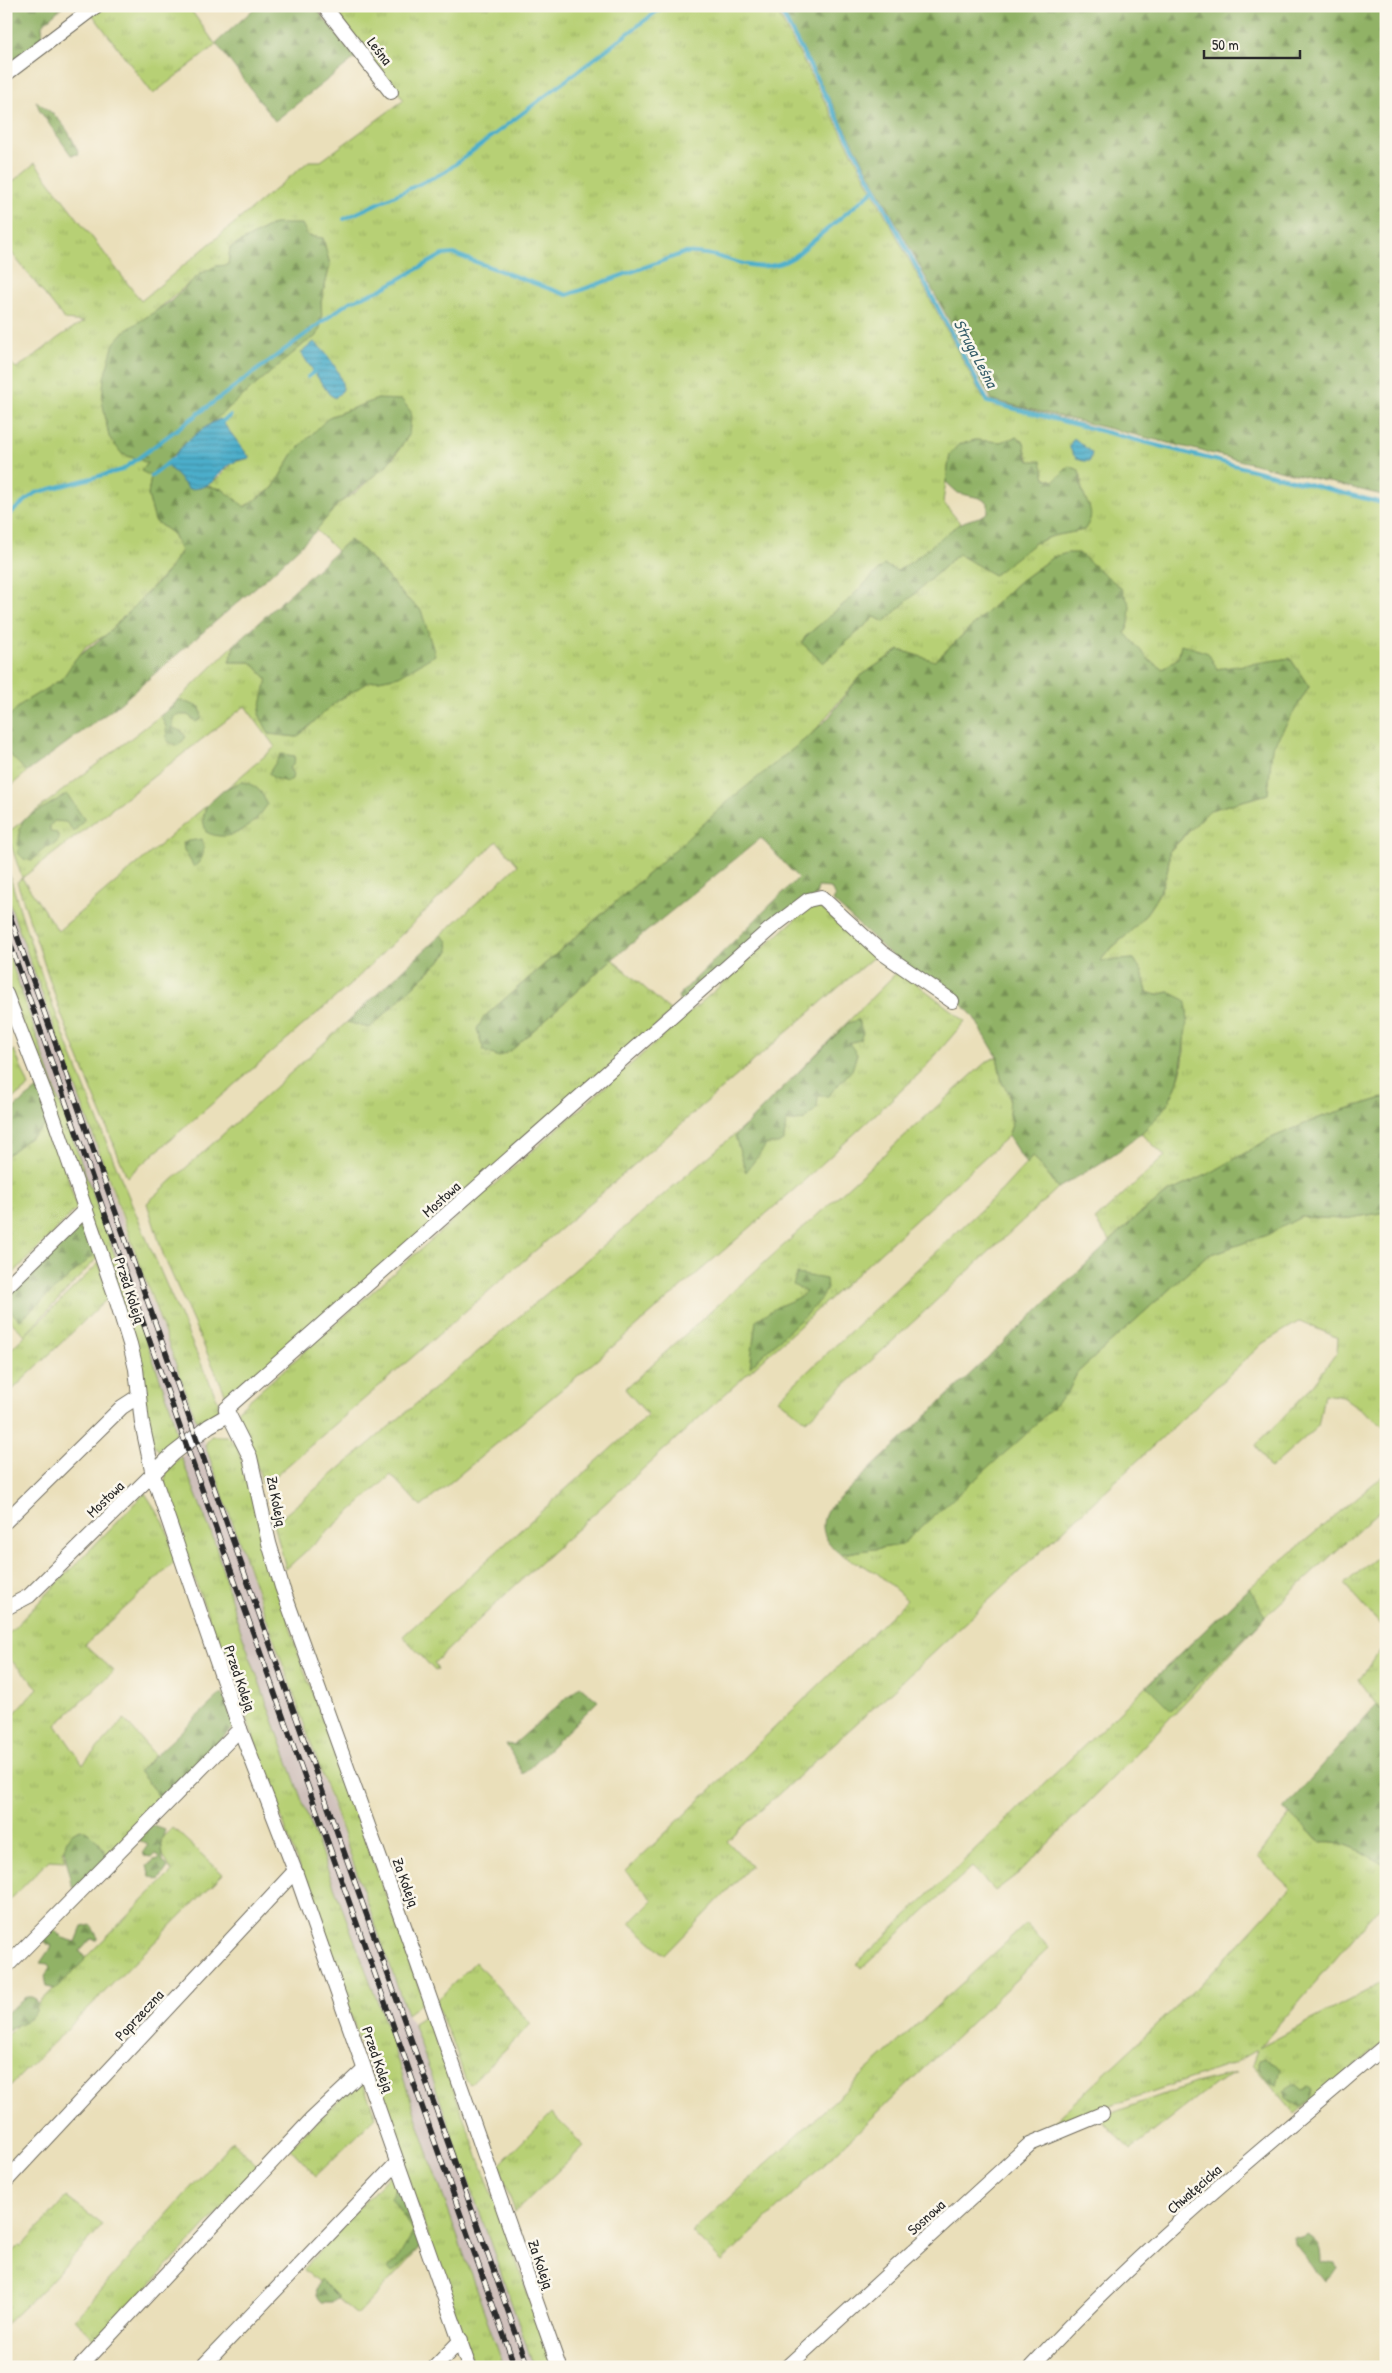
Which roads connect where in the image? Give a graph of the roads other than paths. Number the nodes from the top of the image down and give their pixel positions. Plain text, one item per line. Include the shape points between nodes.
1 (96, 6) edge
2 (324, 6) edge
3 (6, 74) edge
4 (391, 92) dead end
5 (6, 994) edge
6 (952, 1001) dead end
7 (86, 1209) junction
8 (6, 1287) edge
9 (139, 1396) junction
10 (227, 1412) junction
11 (152, 1474) junction
12 (6, 1521) edge
13 (6, 1608) edge
14 (240, 1729) junction
15 (295, 1871) junction
16 (6, 1967) edge
17 (1386, 2045) edge
18 (364, 2070) junction
19 (1102, 2114) dead end
20 (397, 2163) junction
21 (6, 2181) edge
22 (461, 2340) junction
23 (80, 2367) edge
24 (202, 2367) edge
25 (435, 2367) edge
26 (469, 2367) edge
27 (559, 2367) edge
28 (787, 2367) edge
29 (1031, 2367) edge

1 - 3 street
2 - 4 street, Leśna
5 - 7 street, Przed Koleją
6 - 10 street, Mostowa via 881,952 821,897 808,900
7 - 8 street
7 - 9 street, Przed Koleją via 130,1344
9 - 11 street, Przed Koleją
9 - 12 street via 122,1407
10 - 11 street, Mostowa
10 - 27 street, Za Koleją via 250,1456 282,1587
11 - 13 street, Mostowa via 29,1596
11 - 14 street, Przed Koleją
14 - 15 street, Przed Koleją
14 - 16 street
15 - 18 street, Przed Koleją
15 - 21 street, Poprzeczna
17 - 29 street, Chwałęcicka via 1125,2272
18 - 20 street, Przed Koleją
18 - 23 street via 312,2119
19 - 28 street, Sosnowa via 1030,2144
20 - 22 street, Przed Koleją
20 - 24 street
22 - 25 street
22 - 26 street, Przed Koleją

